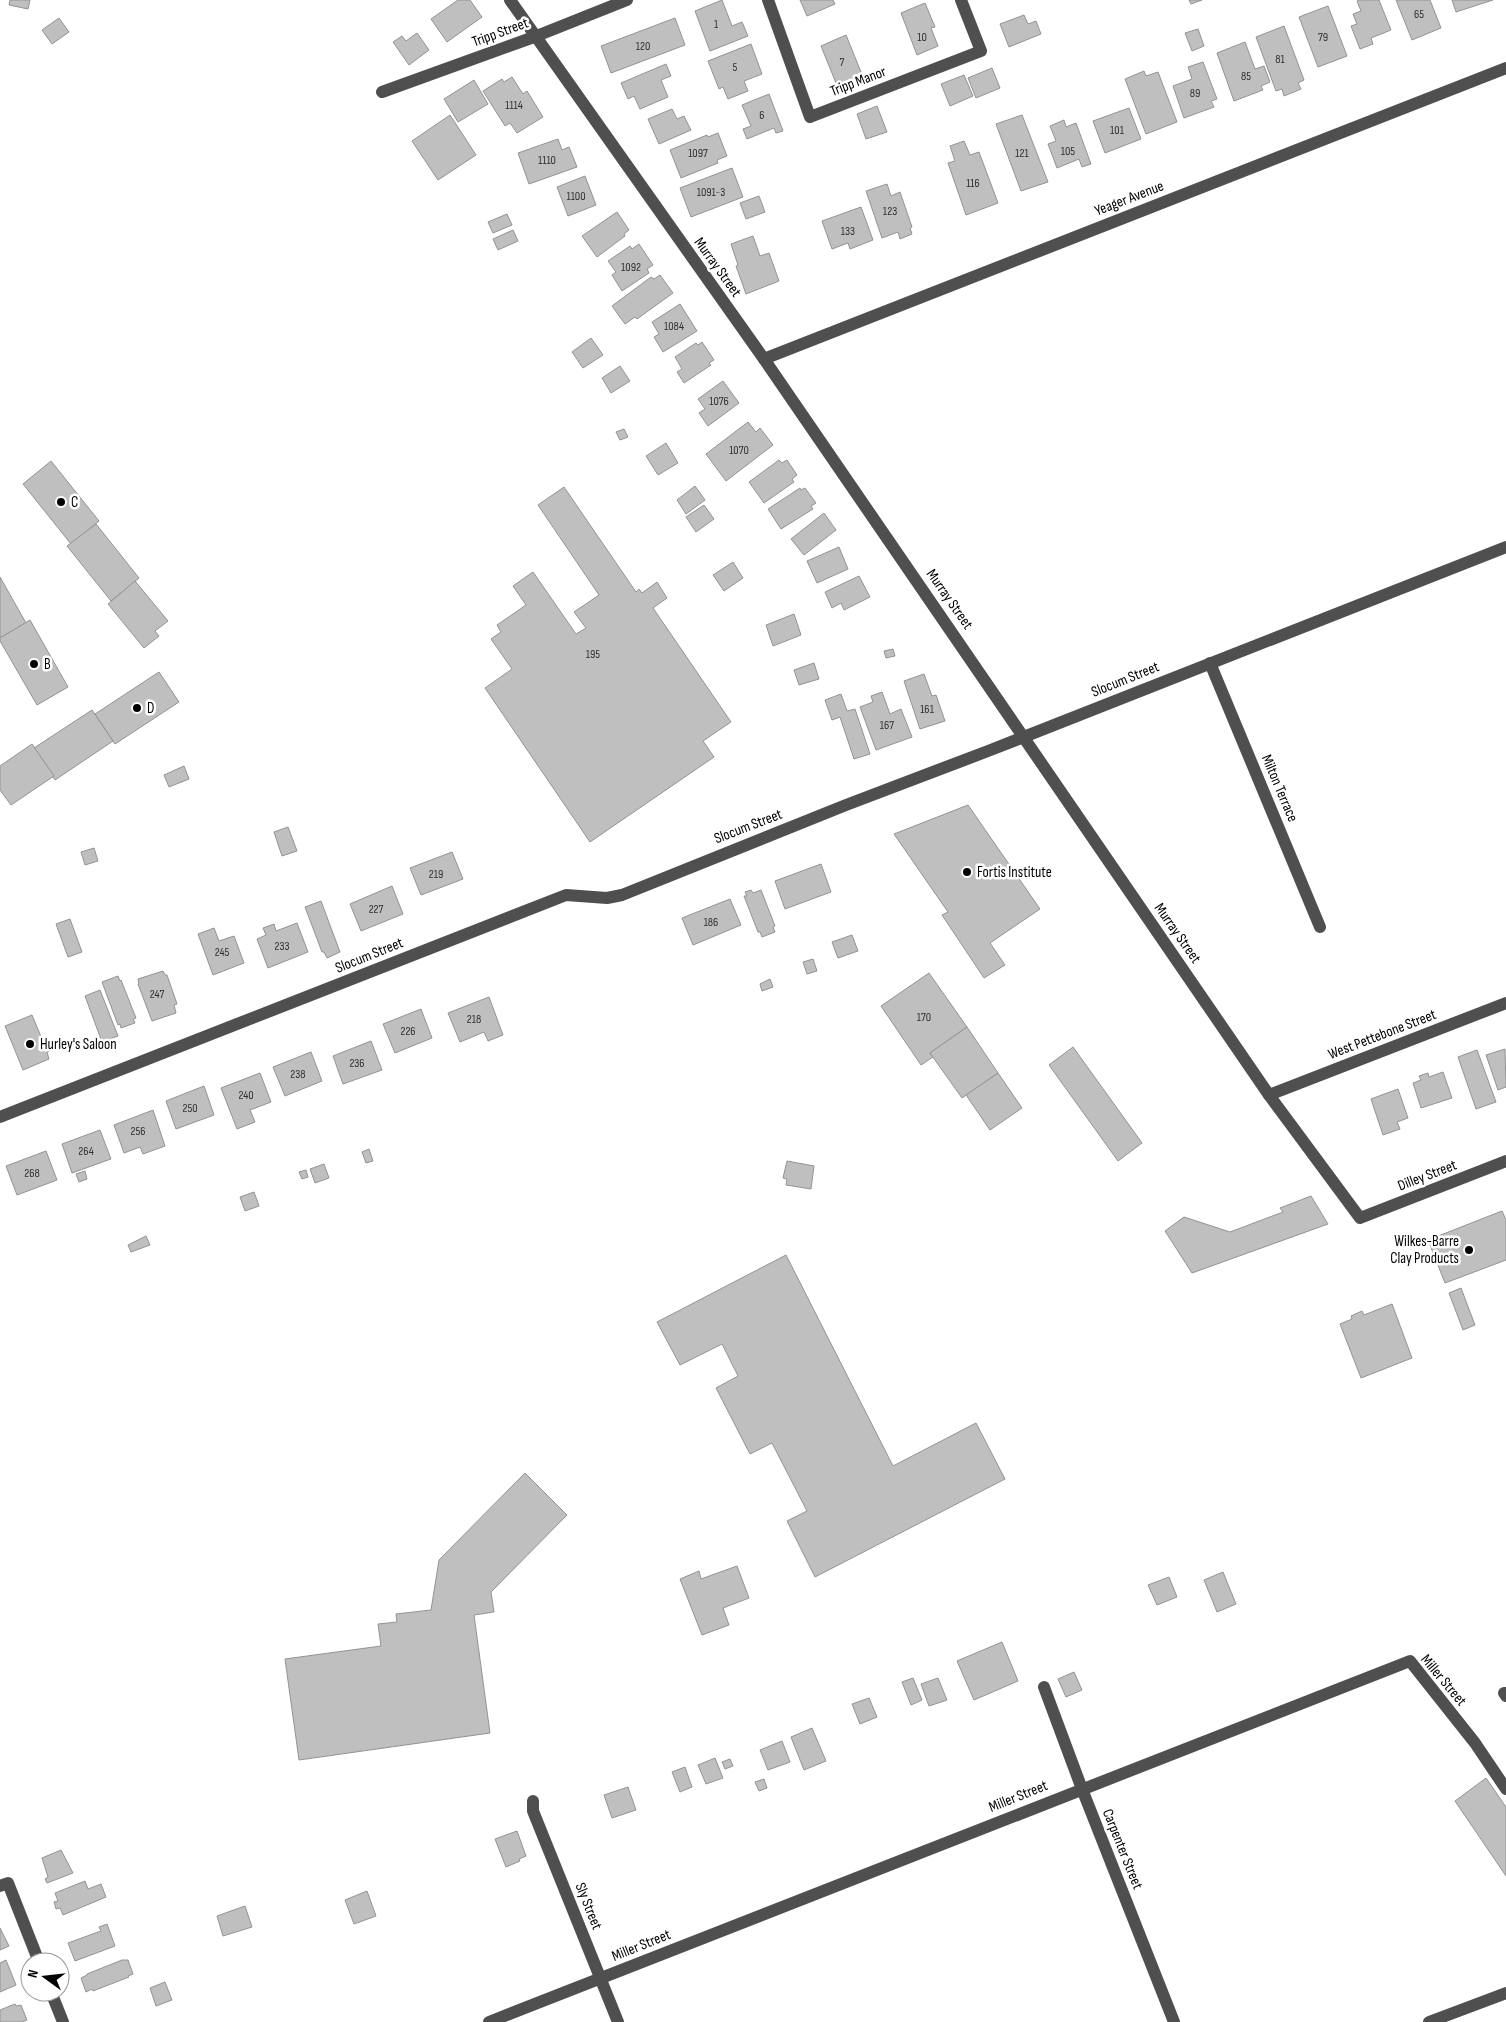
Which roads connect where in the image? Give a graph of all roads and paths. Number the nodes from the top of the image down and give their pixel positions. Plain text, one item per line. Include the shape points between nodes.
1 (510, 0) edge
2 (628, 0) edge
3 (768, 0) edge
4 (961, 0) edge
5 (534, 37) junction
6 (1506, 68) edge
7 (382, 92) dead end
8 (764, 359) junction
9 (1506, 547) edge
10 (1210, 663) junction
11 (1022, 737) junction
12 (1320, 927) dead end
13 (1506, 1003) edge
14 (1269, 1094) junction
15 (0, 1117) edge
16 (1506, 1161) edge
17 (1360, 1218) joint
18 (1044, 1687) dead end
19 (1082, 1789) junction
20 (1506, 1789) edge
21 (532, 1801) dead end
22 (4, 1884) edge
23 (35, 1952) edge
24 (601, 1978) junction
25 (1506, 1993) edge
26 (55, 2002) edge
27 (63, 2022) edge
28 (489, 2022) edge
29 (618, 2022) edge
30 (1174, 2022) edge
31 (1430, 2022) edge

1 - 5 street, Murray Street
2 - 5 street, Tripp Street
3 - 4 street, Tripp Manor via 810,117 982,51
5 - 7 street, Tripp Street
5 - 8 street, Murray Street
6 - 8 street, Yeager Avenue
8 - 11 street, Murray Street
9 - 10 street, Slocum Street
10 - 11 street, Slocum Street
10 - 12 street, Milton Terrace
11 - 14 street, Murray Street
11 - 15 street, Slocum Street via 622,895 607,898 566,894
13 - 14 street, West Pettebone Street
14 - 17 street, Murray Street
16 - 17 street, Dilley Street
18 - 19 street, Carpenter Street
19 - 20 street, Miller Street via 1410,1661
19 - 24 street, Miller Street
19 - 30 street, Carpenter Street
21 - 24 street, Sly Street via 533,1811
22 - 23 street
24 - 28 street, Miller Street
24 - 29 street, Sly Street
25 - 31 street
26 - 27 street

